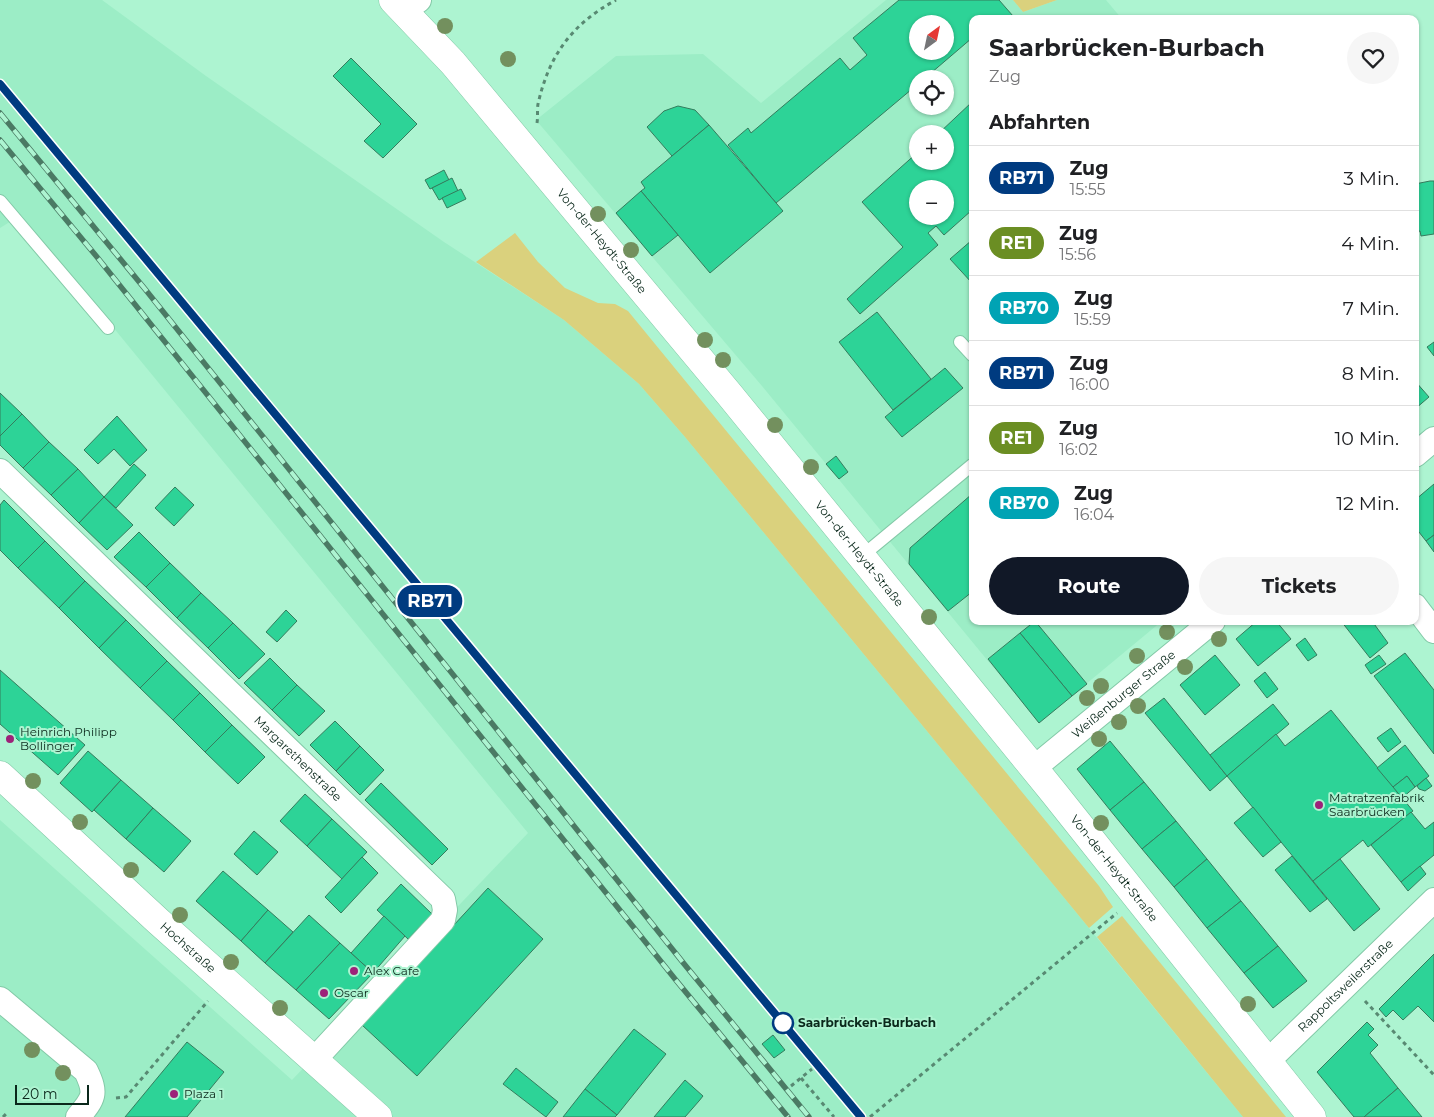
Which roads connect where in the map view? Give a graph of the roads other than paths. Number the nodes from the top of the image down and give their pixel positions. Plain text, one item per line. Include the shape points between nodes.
1 (405, 4) edge
2 (0, 201) edge
3 (108, 328) dead end
4 (960, 342) dead end
5 (969, 352) edge
6 (1434, 439) edge
7 (1419, 452) edge
8 (969, 467) edge
9 (0, 471) edge
10 (862, 556) junction
11 (1419, 611) edge
12 (1208, 625) edge
13 (1434, 631) edge
14 (1034, 768) junction
15 (0, 775) edge
16 (1431, 911) edge
17 (0, 999) edge
18 (314, 1060) junction
19 (1268, 1061) junction
20 (84, 1110) edge
21 (378, 1117) edge
22 (1312, 1117) edge

1 - 10 main road, Von-der-Heydt-Straße
2 - 3 lane
4 - 5 lane
6 - 7 street
8 - 10 lane
9 - 18 street, Margarethenstraße via 443,899 443,920
10 - 14 main road, Von-der-Heydt-Straße
11 - 13 street
12 - 14 street, Weißenburger Straße
14 - 19 main road, Von-der-Heydt-Straße
15 - 18 main road, Hochstraße
16 - 19 street, Rappoltsweilerstraße
17 - 20 street via 86,1071 94,1086
18 - 21 main road, Hochstraße
19 - 22 main road, Von-der-Heydt-Straße

